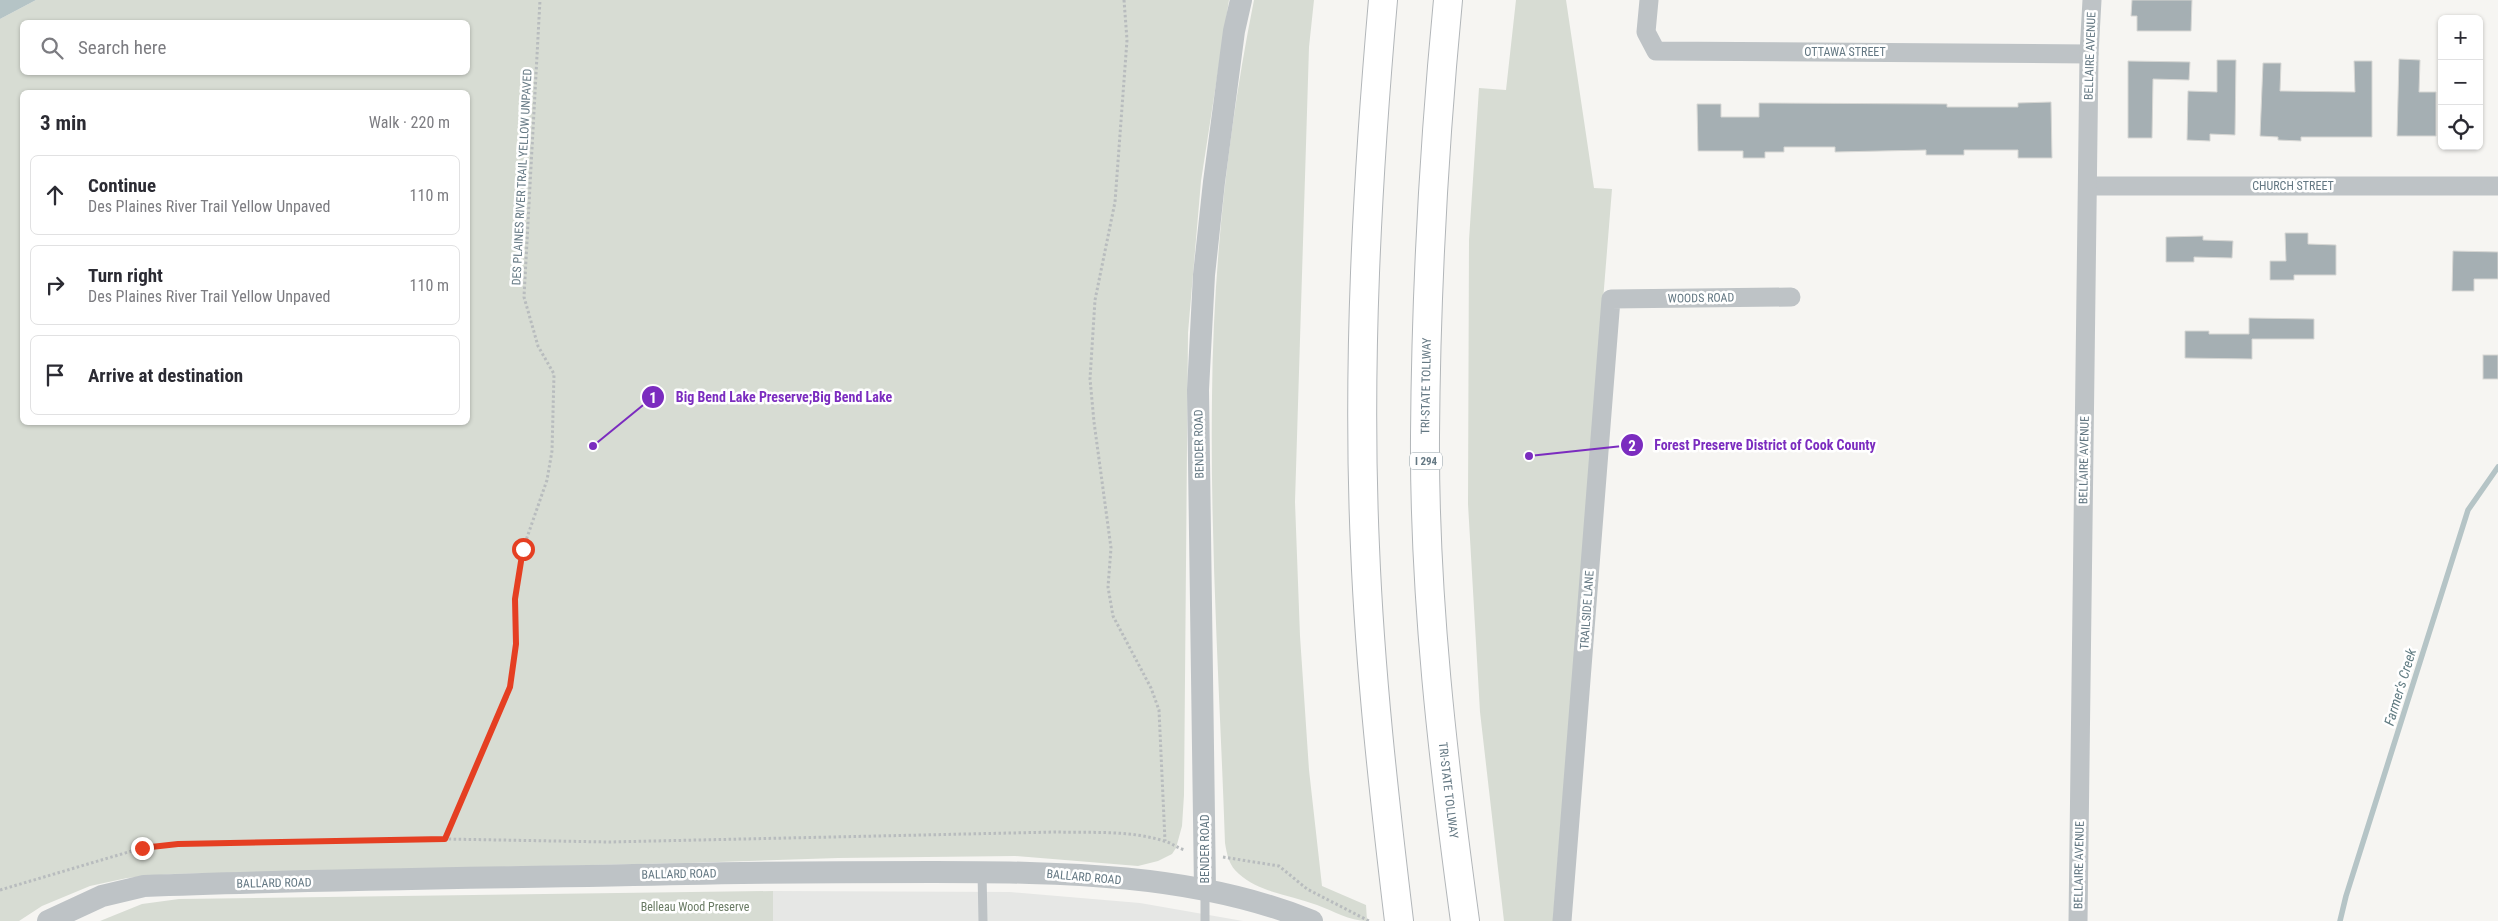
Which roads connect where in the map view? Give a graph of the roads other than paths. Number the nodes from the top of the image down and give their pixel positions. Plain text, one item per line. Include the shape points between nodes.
1 (1241, 0) edge
2 (1383, 0) edge
3 (1448, 0) edge
4 (1649, 0) edge
5 (2092, 0) edge
6 (2089, 54) junction
7 (2088, 186) junction
8 (2498, 186) edge
9 (1792, 297) dead end
10 (1612, 299) joint
11 (982, 871) junction
12 (1205, 890) junction
13 (48, 921) edge
14 (983, 921) edge
15 (1205, 921) edge
16 (1312, 921) edge
17 (1399, 921) edge
18 (1465, 921) edge
19 (1562, 921) edge
20 (2078, 921) edge

1 - 12 street, BENDER ROAD via 1224,106 1204,275 1198,390
2 - 17 highway via 1367,198 1362,398 1365,546 1375,710
3 - 18 highway, TRI-STATE TOLLWAY / I 294 via 1436,126 1425,437 1437,691
4 - 6 street, OTTAWA STREET via 1646,32 1656,51
5 - 6 street, BELLAIRE AVENUE
6 - 7 street, BELLAIRE AVENUE
7 - 8 street, CHURCH STREET
7 - 20 street, BELLAIRE AVENUE
9 - 10 street, WOODS ROAD
10 - 19 street, TRAILSIDE LANE
11 - 12 street, BALLARD ROAD via 1060,874
11 - 13 street, BALLARD ROAD via 144,886 102,896
11 - 14 lane
12 - 15 lane
12 - 16 street, BALLARD ROAD via 1258,902

